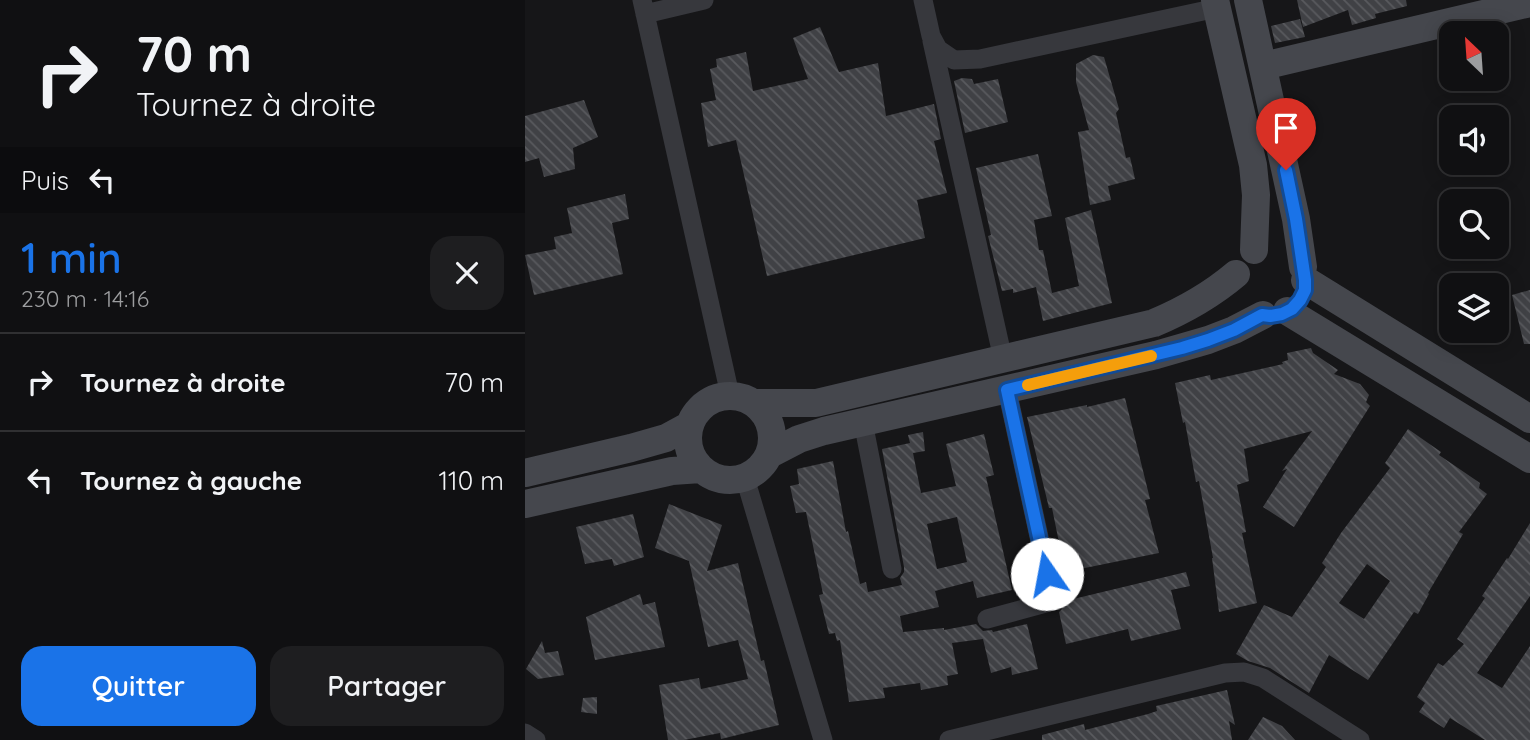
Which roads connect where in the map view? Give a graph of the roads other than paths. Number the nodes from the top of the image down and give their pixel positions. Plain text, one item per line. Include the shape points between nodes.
1 (704, 0) edge
2 (923, 0) edge
3 (1248, 0) edge
4 (1530, 3) edge
5 (1216, 4) edge
6 (644, 7) edge
7 (931, 36) junction
8 (1263, 66) junction
9 (1254, 250) junction
10 (1304, 273) junction
11 (1236, 274) junction
12 (1275, 313) junction
13 (1003, 359) junction
14 (1007, 390) junction
15 (743, 399) junction
16 (1530, 419) edge
17 (863, 422) junction
18 (690, 425) junction
19 (770, 454) junction
20 (1530, 459) edge
21 (701, 469) junction
22 (525, 473) edge
23 (745, 478) junction
24 (525, 504) edge
25 (892, 569) dead end
26 (987, 619) dead end
27 (525, 733) edge
28 (536, 740) edge
29 (823, 740) edge
30 (949, 740) edge
31 (1360, 740) edge

1 - 6 street
2 - 7 street
3 - 8 main road
4 - 8 main road
5 - 7 street via 980,59 954,60 938,49
5 - 9 main road via 1253,165
6 - 15 street
7 - 13 street
8 - 10 main road
9 - 10 main road via 1276,246 1287,250 1297,257
9 - 11 main road via 1244,257
10 - 12 main road via 1300,300
10 - 16 main road
11 - 12 main road via 1236,290 1248,309
11 - 13 main road via 1214,293 1154,323
12 - 14 main road via 1156,355
12 - 20 main road
13 - 15 main road via 816,402
14 - 17 main road
14 - 26 street via 1053,601
15 - 18 main road via 716,398 696,413
15 - 19 main road via 765,414 773,440
17 - 19 main road via 799,439
17 - 25 street
18 - 21 main road via 689,449
18 - 22 main road via 666,438
19 - 23 main road
21 - 23 main road via 722,480
21 - 24 main road via 672,471
23 - 29 street
27 - 28 street
30 - 31 street via 1244,671 1263,678

